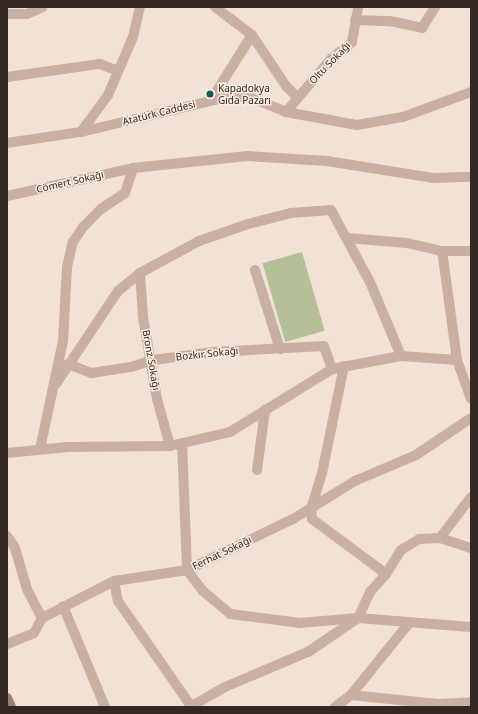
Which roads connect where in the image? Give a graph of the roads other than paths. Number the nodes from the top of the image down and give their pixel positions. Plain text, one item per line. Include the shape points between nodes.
1 (43, 7) edge
2 (140, 7) edge
3 (215, 7) edge
4 (358, 7) edge
5 (435, 7) edge
6 (7, 14) edge
7 (356, 20) junction
8 (252, 35) junction
9 (118, 71) junction
10 (7, 77) edge
11 (471, 92) edge
12 (298, 98) junction
13 (211, 100) junction
14 (286, 112) junction
15 (81, 132) junction
16 (7, 143) edge
17 (133, 168) junction
18 (471, 177) edge
19 (7, 196) edge
20 (347, 238) junction
21 (442, 251) junction
22 (471, 251) edge
23 (255, 270) dead end
24 (140, 273) junction
25 (280, 349) junction
26 (401, 356) junction
27 (153, 360) junction
28 (457, 360) junction
29 (68, 364) junction
30 (344, 366) junction
31 (332, 369) junction
32 (50, 393) junction
33 (471, 399) edge
34 (265, 410) junction
35 (471, 418) edge
36 (182, 443) junction
37 (170, 446) junction
38 (40, 449) junction
39 (7, 453) edge
40 (257, 470) dead end
41 (471, 497) edge
42 (311, 508) junction
43 (7, 536) edge
44 (440, 538) junction
45 (471, 548) edge
46 (186, 570) junction
47 (386, 574) junction
48 (114, 581) junction
49 (63, 606) junction
50 (42, 618) junction
51 (358, 618) junction
52 (409, 623) junction
53 (471, 627) edge
54 (7, 644) edge
55 (351, 695) junction
56 (7, 698) edge
57 (471, 702) edge
58 (408, 704) edge
59 (11, 707) edge
60 (105, 707) edge
61 (191, 707) edge
62 (335, 707) edge

1 - 6 street via 26,14
2 - 9 street via 133,37
3 - 8 street
4 - 7 street, Oltu Sokağı
5 - 7 street via 422,28 390,21
7 - 12 street, Oltu Sokağı via 352,42 331,59
8 - 12 street via 286,86
8 - 13 street
9 - 10 street via 100,64
9 - 15 street via 108,94
11 - 14 street, Atatürk Caddesi via 403,117 357,125
12 - 14 street, Oltu Sokağı
13 - 14 street, Atatürk Caddesi via 231,96 252,98
13 - 15 street, Atatürk Caddesi
15 - 16 street, Atatürk Caddesi
17 - 18 street, Cömert Sokağı via 247,156 327,160 433,178
17 - 19 street, Cömert Sokağı
17 - 32 street via 125,193 100,209 73,242 67,267 63,341
20 - 21 street via 407,243
20 - 24 street via 331,210 291,213 199,241
20 - 26 street via 393,331
21 - 22 street
21 - 28 street
23 - 25 street
24 - 27 street, Bronz Sokağı via 143,317
24 - 29 street via 118,290
25 - 27 street, Bozkır Sokağı via 213,352
25 - 31 street, Bozkır Sokağı via 324,346
26 - 28 street
26 - 30 street
27 - 29 street, Bozkır Sokağı via 131,367 92,373
27 - 37 street, Bronz Sokağı via 157,399
28 - 33 street
29 - 32 street
30 - 31 street
30 - 42 street via 322,473
31 - 34 street
32 - 38 street
34 - 36 street via 230,432
34 - 40 street
35 - 42 street, Ferhat Sokağı via 416,454 355,480
36 - 37 street
36 - 46 street
37 - 38 street
38 - 39 street
41 - 44 street
42 - 46 street, Ferhat Sokağı
42 - 47 street via 312,519
43 - 50 street via 15,548 27,589
44 - 45 street
44 - 47 street via 419,539 401,550
46 - 48 street, Ferhat Sokağı
46 - 51 street via 203,591 230,614 300,623
47 - 51 street via 370,592
48 - 49 street, Ferhat Sokağı
48 - 61 street via 118,601
49 - 50 street, Ferhat Sokağı
49 - 60 street
50 - 54 street via 34,633
51 - 52 street
51 - 61 street via 308,652 225,686
52 - 53 street
52 - 55 street
55 - 58 street
55 - 62 street
56 - 59 main road
57 - 58 street

